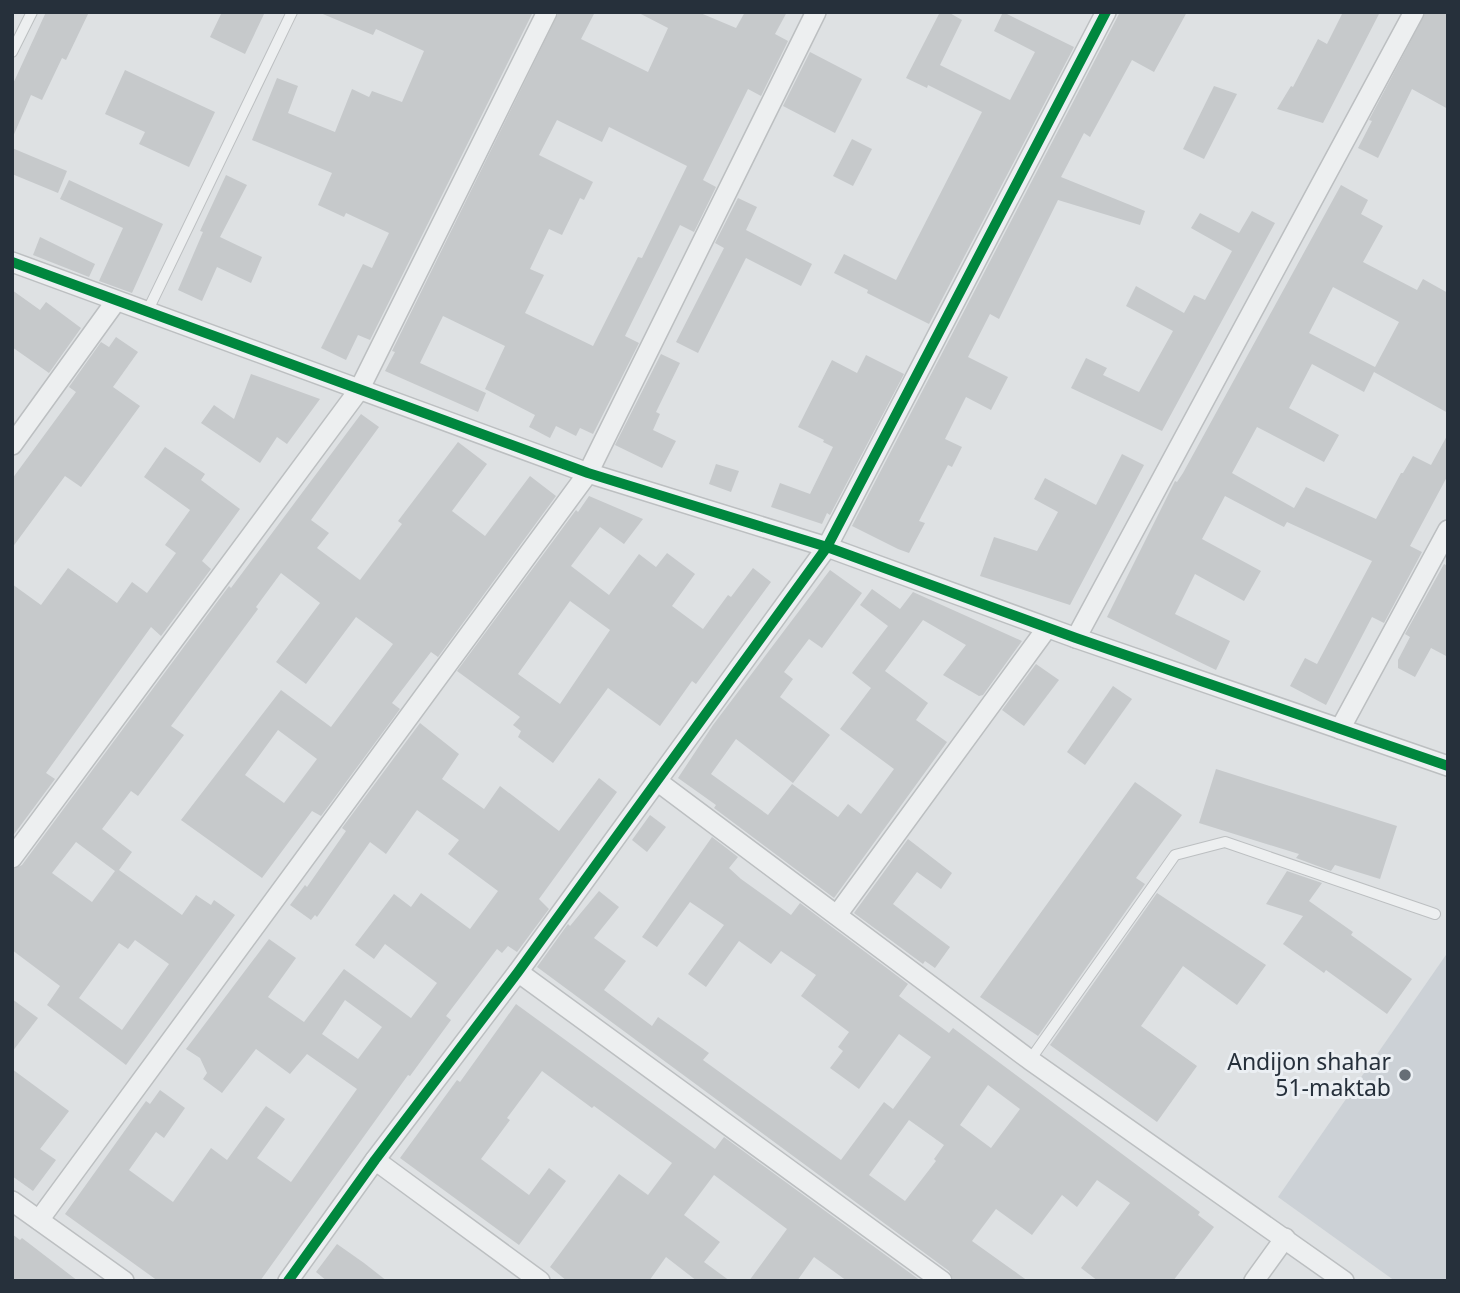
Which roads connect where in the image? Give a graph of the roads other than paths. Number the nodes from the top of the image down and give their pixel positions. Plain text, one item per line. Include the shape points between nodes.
1 (32, 12) edge
2 (292, 12) edge
3 (547, 12) edge
4 (816, 12) edge
5 (1105, 12) edge
6 (1414, 12) edge
7 (12, 52) edge
8 (12, 262) edge
9 (116, 301) junction
10 (147, 313) junction
11 (359, 390) junction
12 (12, 445) edge
13 (587, 473) junction
14 (1448, 530) edge
15 (827, 547) junction
16 (1047, 628) junction
17 (1076, 638) junction
18 (1340, 729) junction
19 (1448, 766) edge
20 (657, 781) junction
21 (12, 858) edge
22 (1435, 914) dead end
23 (837, 915) junction
24 (518, 972) junction
25 (1030, 1060) junction
26 (376, 1160) junction
27 (12, 1201) edge
28 (39, 1220) junction
29 (1285, 1238) junction
30 (124, 1281) edge
31 (288, 1281) edge
32 (540, 1281) edge
33 (942, 1281) edge
34 (1254, 1281) edge
35 (1344, 1281) edge

1 - 7 lane
2 - 10 lane
3 - 11 street
4 - 13 street
5 - 15 street
6 - 17 street
8 - 9 street
9 - 10 street
9 - 12 street
10 - 11 street
11 - 13 street
11 - 21 street
13 - 15 street
13 - 28 street
14 - 18 street
15 - 16 street
15 - 20 street
16 - 17 street
16 - 23 street
17 - 18 street
18 - 19 street
20 - 23 street
20 - 24 street
22 - 25 lane via 1225,842 1174,855
23 - 25 street
24 - 26 street
24 - 33 street
25 - 29 street
26 - 31 street
26 - 32 street
27 - 28 street
28 - 30 street
29 - 34 street
29 - 35 street

